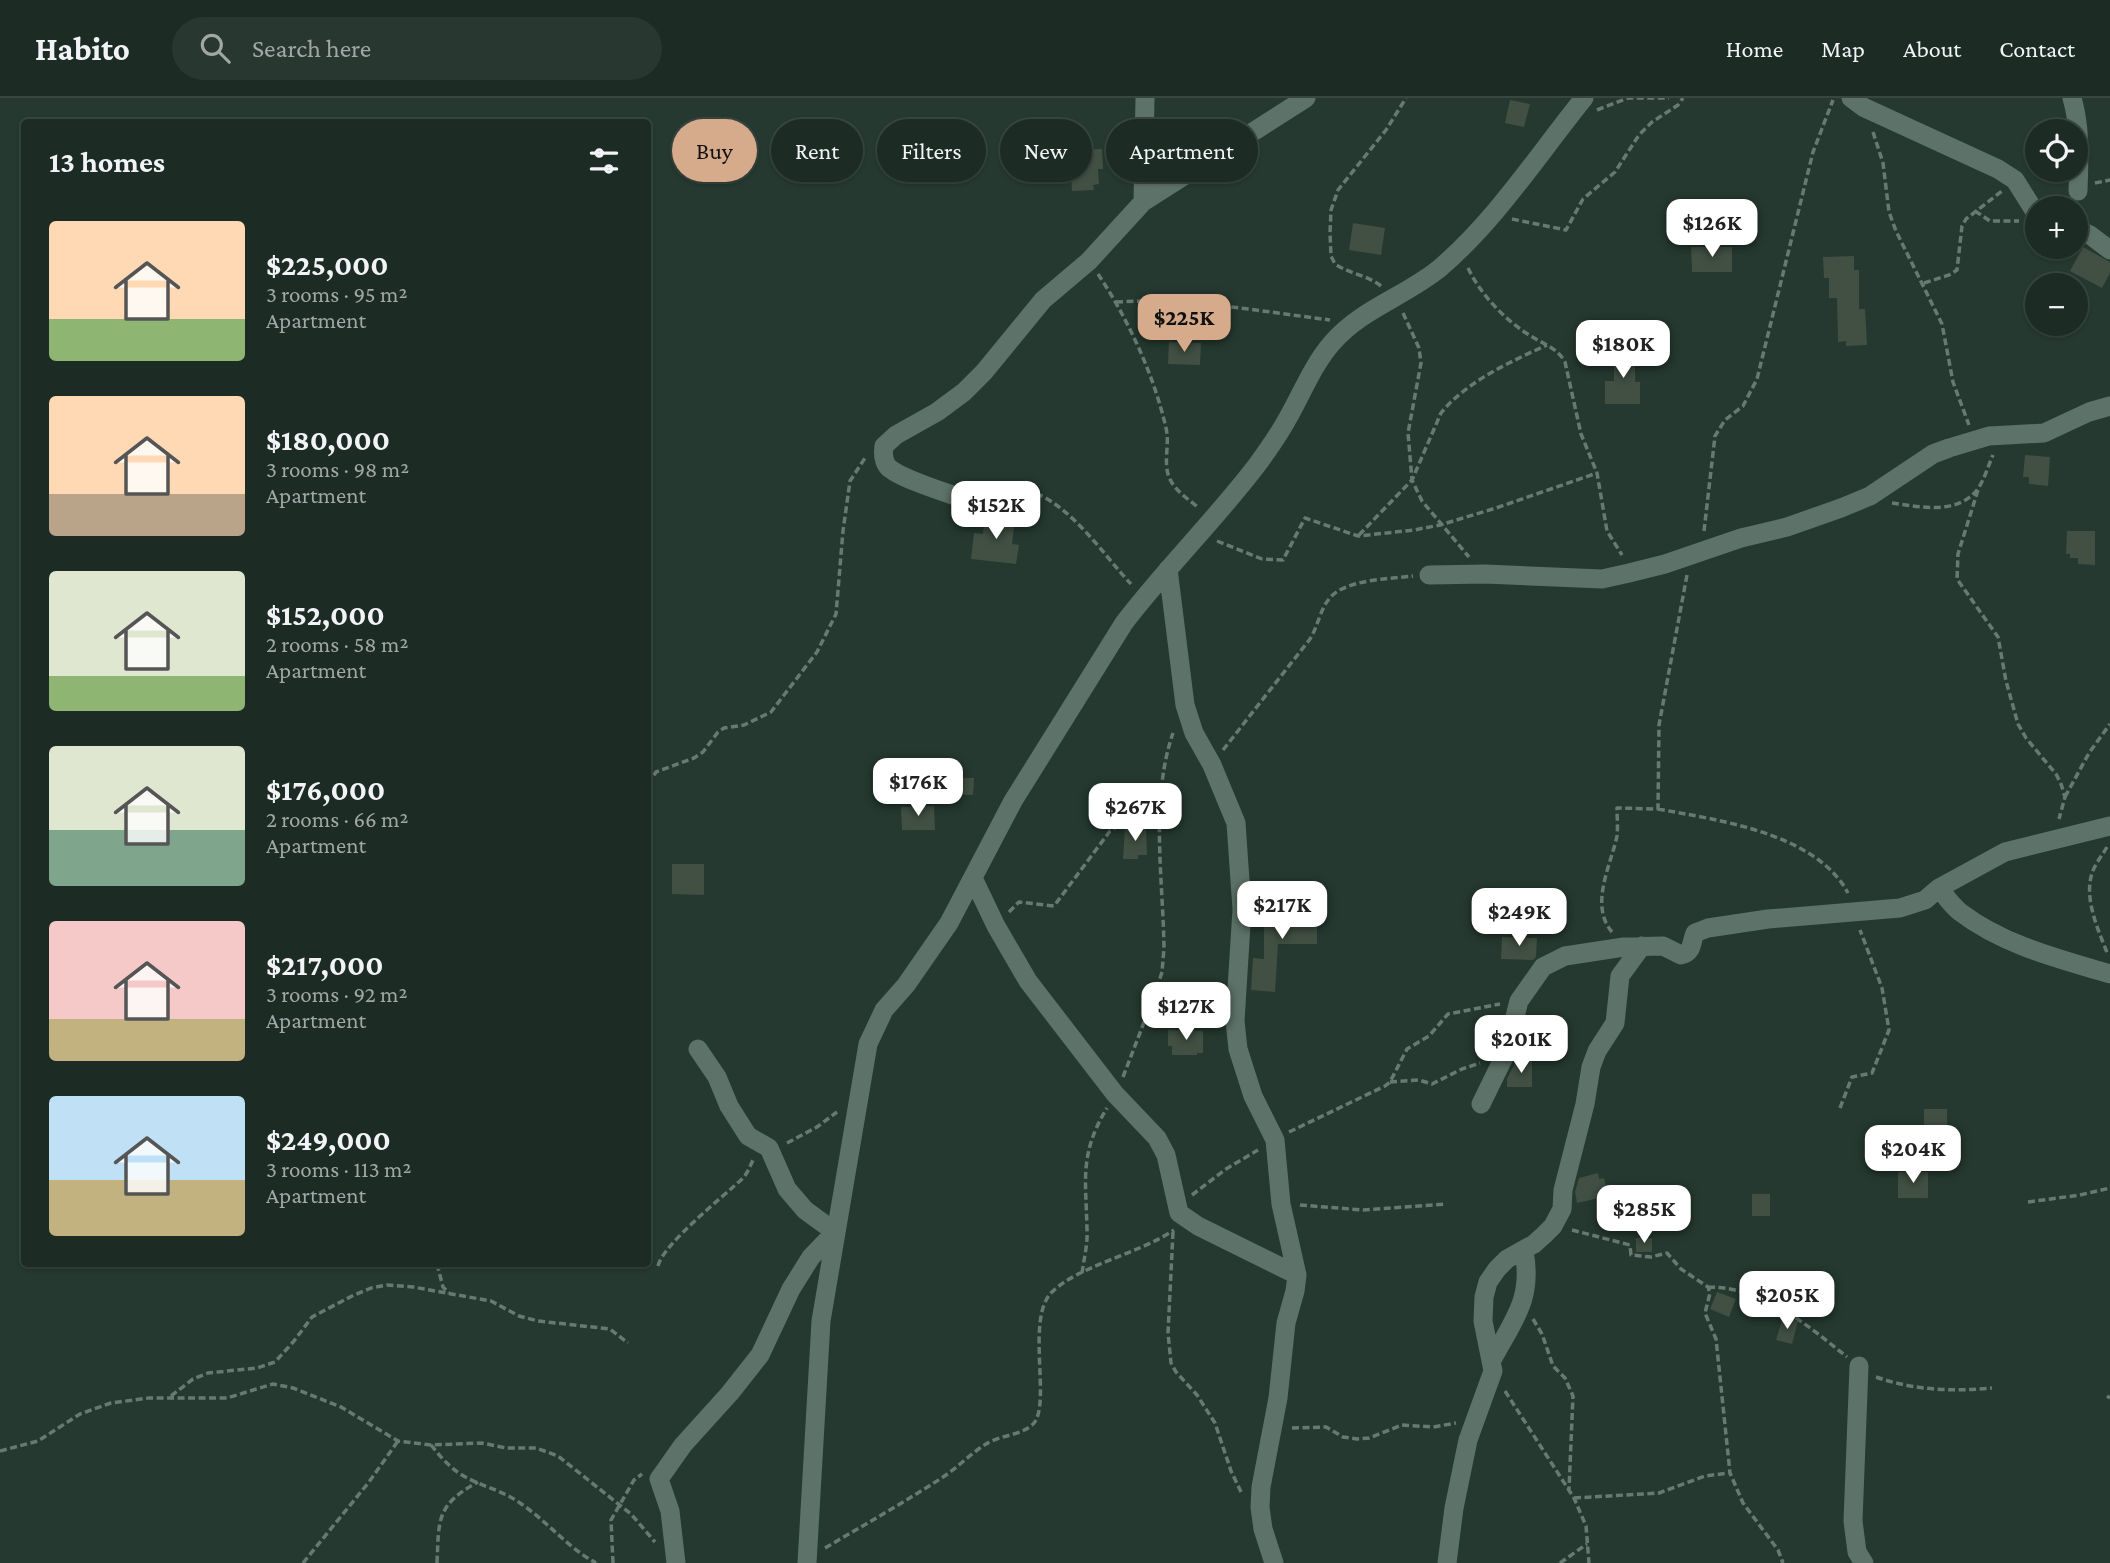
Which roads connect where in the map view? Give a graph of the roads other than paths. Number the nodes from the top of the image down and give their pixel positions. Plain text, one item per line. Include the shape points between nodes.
1 (1145, 98) edge
2 (1306, 98) edge
3 (2072, 98) edge
4 (1857, 102) edge
5 (1573, 106) edge
6 (2078, 191) dead end
7 (2025, 196) edge
8 (1143, 202) junction
9 (2088, 234) edge
10 (2110, 250) edge
11 (2110, 406) edge
12 (961, 498) road end
13 (1168, 569) junction
14 (1429, 575) road end
15 (2110, 826) edge
16 (973, 878) junction
17 (1939, 888) junction
18 (1633, 947) junction
19 (2110, 974) edge
20 (698, 1049) dead end
21 (1481, 1104) dead end
22 (835, 1232) junction
23 (1524, 1251) junction
24 (1297, 1275) junction
25 (1492, 1366) junction
26 (1859, 1366) road end
27 (807, 1561) edge
28 (676, 1563) edge
29 (1274, 1563) edge
30 (1447, 1563) edge
31 (1864, 1563) edge

1 - 8 street
2 - 8 street
3 - 6 street via 2080,147
4 - 7 street via 1982,161 2015,180
5 - 13 street via 1491,216 1441,266 1352,323 1331,343 1258,464
8 - 12 street via 1089,261 1043,300 985,372 937,412 884,446 886,466
9 - 10 street
11 - 14 street via 2044,433 1975,440 1933,454 1870,496 1787,527 1640,570 1602,579
13 - 16 street via 1124,624 1013,801
13 - 24 street via 1185,705 1236,822 1242,909 1235,1021 1238,1049 1253,1097 1275,1140 1281,1204
15 - 17 street via 2005,852
16 - 22 street via 949,923 884,1010 868,1044
16 - 24 street via 1028,981 1115,1094 1157,1138 1166,1155 1178,1219
17 - 18 street via 1925,900 1900,908 1708,928 1695,933 1690,949 1681,955 1663,946
17 - 19 street via 1959,911 1994,932 2039,953
18 - 21 street via 1581,952 1543,967 1519,1000 1505,1055
18 - 23 street via 1616,991 1615,1023 1591,1067 1562,1209 1553,1226
20 - 22 street via 747,1136 769,1148 787,1189 804,1210
22 - 27 street via 821,1321
22 - 28 street via 811,1257 791,1289 760,1355 659,1479 670,1511
23 - 25 street via 1527,1287
23 - 25 street via 1507,1259 1488,1282 1483,1321
24 - 29 street via 1263,1467 1260,1507
25 - 30 street via 1474,1418
26 - 31 street via 1853,1521 1857,1552

